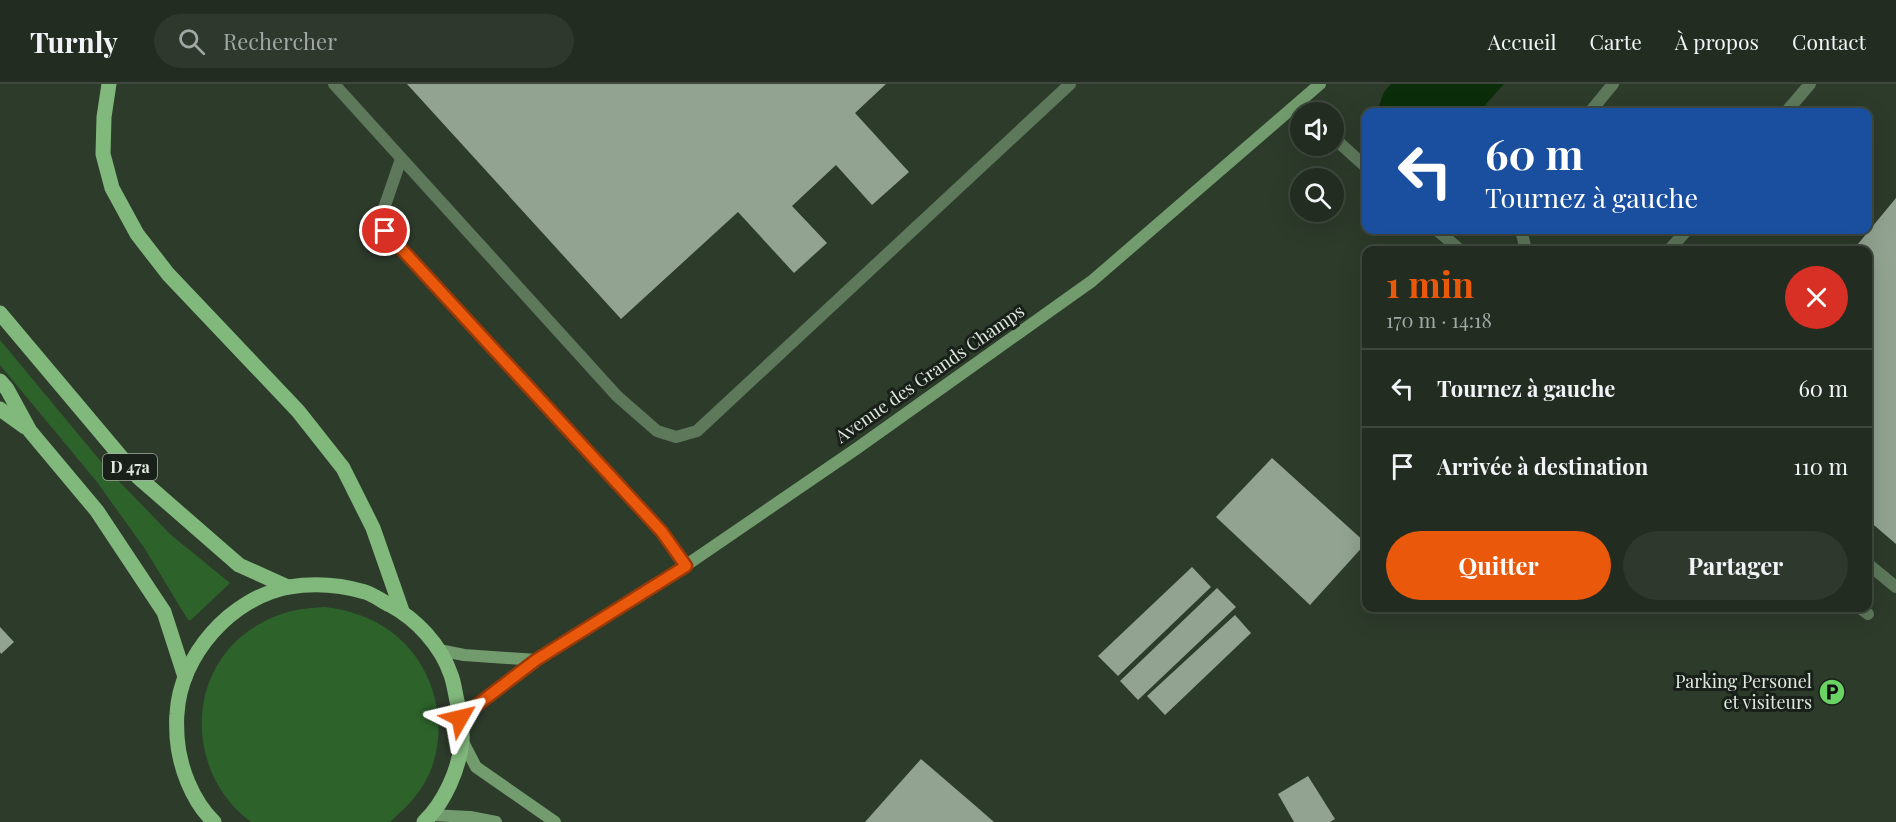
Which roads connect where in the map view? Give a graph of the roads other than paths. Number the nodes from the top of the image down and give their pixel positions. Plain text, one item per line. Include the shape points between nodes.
1 (109, 84) edge
2 (334, 84) edge
3 (1070, 84) edge
4 (1320, 84) edge
5 (1613, 84) edge
6 (1810, 84) edge
7 (1306, 102) edge
8 (1593, 108) edge
9 (1789, 108) edge
10 (1290, 117) edge
11 (1344, 147) edge
12 (401, 159) junction
13 (1362, 163) edge
14 (1442, 234) edge
15 (1683, 234) edge
16 (1455, 246) edge
17 (1673, 246) edge
18 (0, 313) edge
19 (0, 381) edge
20 (0, 409) edge
21 (30, 431) junction
22 (686, 566) junction
23 (1872, 567) edge
24 (288, 587) junction
25 (1896, 587) edge
26 (402, 611) junction
27 (439, 650) junction
28 (536, 660) junction
29 (185, 677) junction
30 (460, 718) junction
31 (462, 740) junction
32 (427, 818) edge
33 (214, 822) edge
34 (496, 822) edge
35 (555, 822) edge

1 - 26 main road via 103,154 112,188 136,234 168,274 298,411 344,468 373,528
2 - 12 lane
3 - 12 lane via 698,431 676,437 657,431 617,396
4 - 7 main road, Avenue des Grands Champs
5 - 8 lane
6 - 9 lane
10 - 22 main road, Avenue des Grands Champs via 1092,281
11 - 13 lane
12 - 22 lane via 382,214 385,231 662,532
14 - 16 lane
15 - 17 lane
18 - 24 main road, D 47a via 138,477 239,565
19 - 21 main road, D 47a
20 - 21 main road
21 - 29 main road, D 47a via 97,511 164,612
22 - 28 main road, Avenue des Grands Champs
23 - 25 lane
24 - 26 main road via 328,584 367,593
24 - 29 main road via 255,599 225,619 201,646
26 - 27 main road
27 - 28 main road
27 - 30 main road via 451,674
28 - 30 main road, Avenue des Grands Champs
29 - 33 main road via 177,713 178,750 188,785
30 - 31 main road
31 - 32 main road via 447,790
31 - 35 main road via 476,767
32 - 34 main road via 470,817

